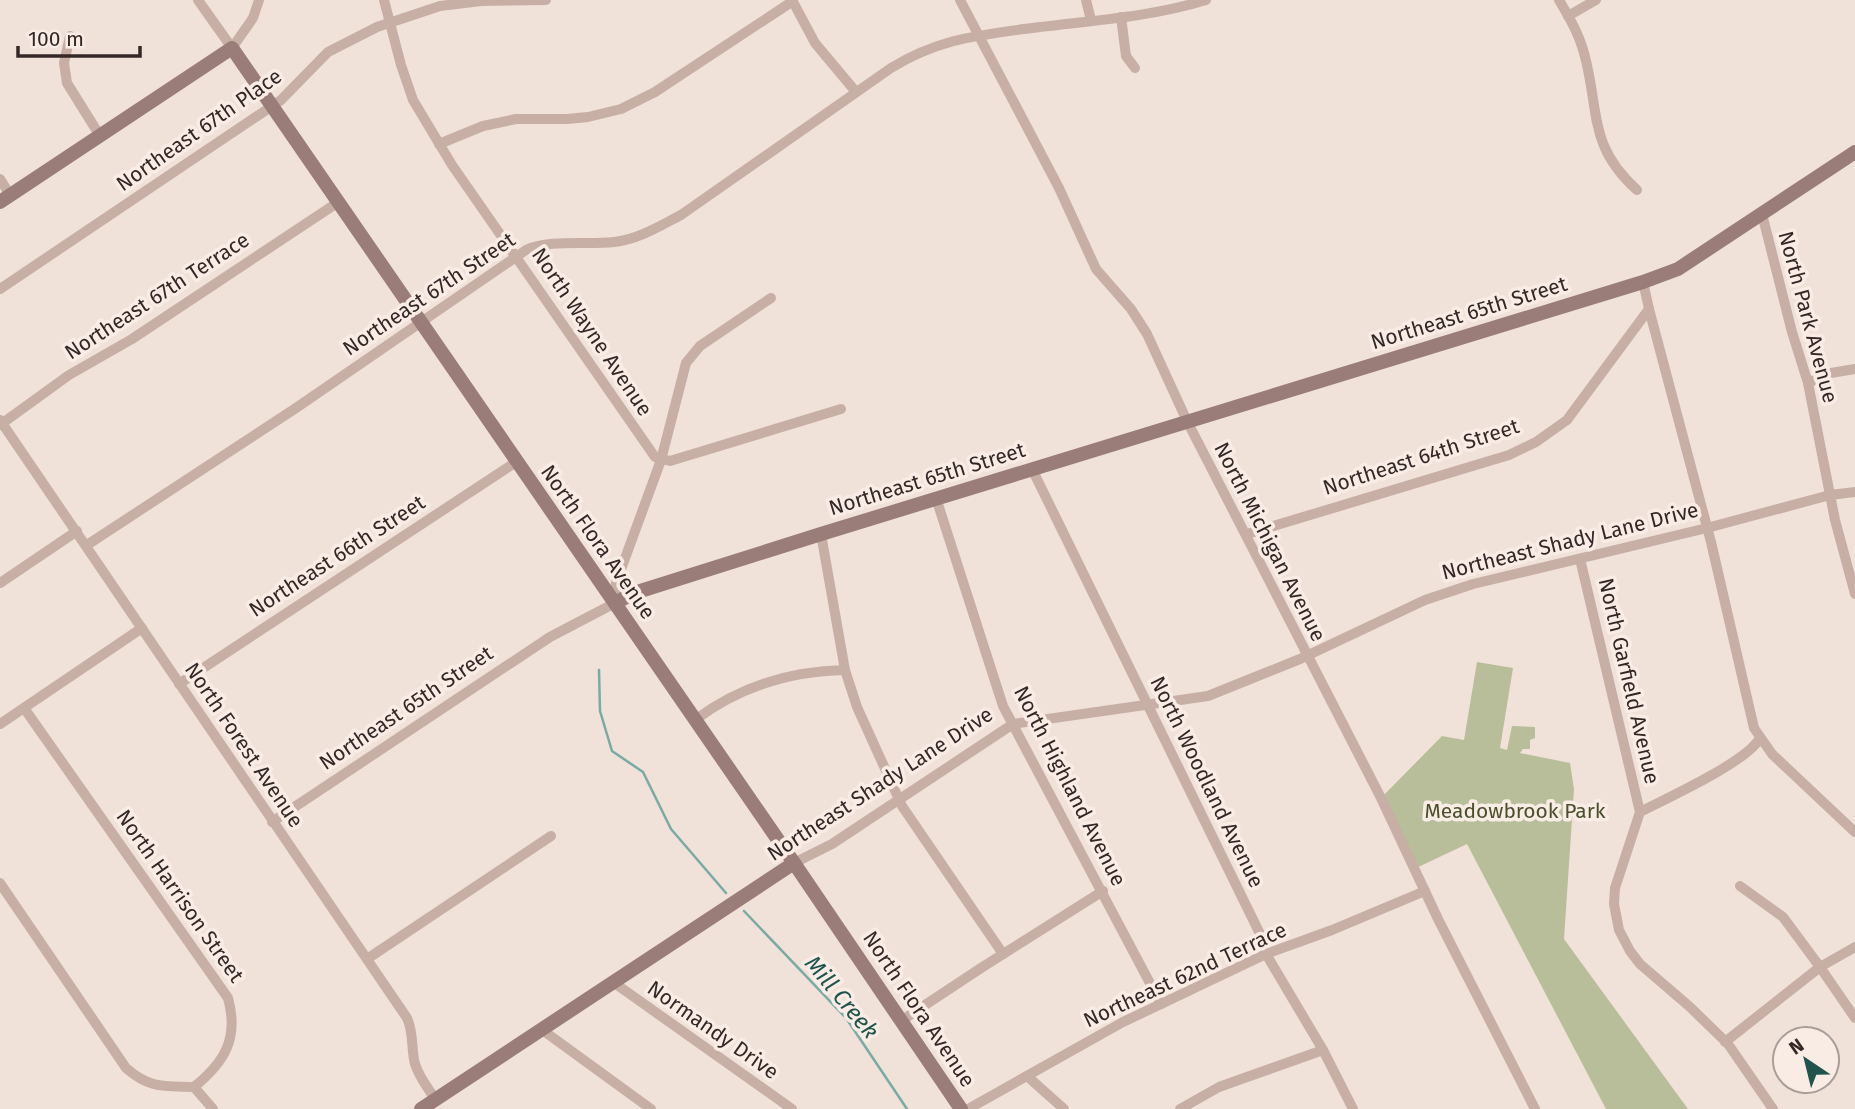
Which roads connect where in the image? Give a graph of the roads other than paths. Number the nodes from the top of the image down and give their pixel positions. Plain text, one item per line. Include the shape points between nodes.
1 (198, 0) edge
2 (259, 0) edge
3 (384, 0) edge
4 (546, 0) edge
5 (960, 0) edge
6 (1087, 0) edge
7 (1206, 0) edge
8 (1559, 0) edge
9 (1596, 0) edge
10 (792, 1) edge
11 (1568, 16) junction
12 (1121, 17) junction
13 (1091, 20) junction
14 (390, 23) junction
15 (70, 36) dead end
16 (978, 36) junction
17 (232, 48) junction
18 (1135, 68) dead end
19 (856, 92) junction
20 (271, 106) junction
21 (100, 136) junction
22 (439, 144) junction
23 (1853, 159) edge
24 (0, 179) edge
25 (1637, 190) dead end
26 (5, 198) edge
27 (337, 202) junction
28 (1762, 214) junction
29 (518, 257) junction
30 (1643, 282) junction
31 (0, 289) edge
32 (771, 298) dead end
33 (1648, 309) junction
34 (421, 324) junction
35 (1855, 369) edge
36 (1808, 383) junction
37 (841, 409) dead end
38 (1187, 421) junction
39 (1, 423) edge
40 (661, 460) junction
41 (516, 462) junction
42 (1032, 469) junction
43 (1855, 492) edge
44 (1830, 495) junction
45 (936, 498) junction
46 (1707, 528) junction
47 (77, 531) junction
48 (821, 534) junction
49 (1247, 534) junction
50 (86, 545) junction
51 (1580, 559) junction
52 (0, 583) edge
53 (1855, 594) edge
54 (615, 603) junction
55 (142, 628) junction
56 (1307, 656) junction
57 (845, 670) junction
58 (179, 684) junction
59 (1148, 705) junction
60 (24, 708) junction
61 (695, 720) junction
62 (0, 724) edge
63 (1013, 724) junction
64 (1760, 738) junction
65 (899, 801) junction
66 (1640, 812) junction
67 (272, 822) junction
68 (1855, 832) edge
69 (551, 836) dead end
70 (794, 863) junction
71 (0, 883) edge
72 (1740, 886) dead end
73 (1103, 891) junction
74 (1425, 891) junction
75 (1855, 947) edge
76 (1003, 954) junction
77 (1266, 954) junction
78 (367, 959) junction
79 (1820, 967) junction
80 (612, 982) junction
81 (1161, 1004) junction
82 (1855, 1018) edge
83 (901, 1021) junction
84 (541, 1029) junction
85 (1725, 1042) junction
86 (1323, 1050) junction
87 (1027, 1076) junction
88 (194, 1087) junction
89 (435, 1099) junction
90 (213, 1109) edge
91 (421, 1109) edge
92 (651, 1109) edge
93 (792, 1109) edge
94 (961, 1109) edge
95 (968, 1109) edge
96 (1064, 1109) edge
97 (1180, 1109) edge
98 (1353, 1109) edge
99 (1535, 1109) edge
100 (1773, 1109) edge

1 - 17 street, North Flora Avenue
2 - 17 street via 253,18
3 - 14 street, North Wayne Avenue
4 - 14 street, Northeast 67th Place via 440,6
5 - 16 street, North Michigan Avenue
6 - 13 street
7 - 12 street, Northeast 67th Street
8 - 11 street
9 - 11 street
10 - 19 street via 815,43
10 - 22 street via 655,93 621,109 588,117 508,121
11 - 25 street via 1584,52 1596,127 1621,176
12 - 13 street, Northeast 67th Street
12 - 18 street via 1126,56
13 - 16 street, Northeast 67th Street
14 - 20 street, Northeast 67th Place via 328,52 290,94
14 - 22 street, North Wayne Avenue via 413,100
15 - 21 street via 64,63 67,83
16 - 19 street, Northeast 67th Street via 918,53
16 - 38 street, North Michigan Avenue via 1054,178 1096,269 1140,321
17 - 20 street, North Flora Avenue
17 - 21 street
19 - 29 street, Northeast 67th Street via 658,227 617,242 536,245
20 - 27 street, North Flora Avenue
20 - 31 street, Northeast 67th Place
21 - 26 street
22 - 29 street, North Wayne Avenue
23 - 28 street
24 - 26 street
27 - 34 street, North Flora Avenue
27 - 39 street, Northeast 67th Terrace
28 - 30 street via 1678,269
28 - 36 street, North Park Avenue
29 - 34 street, Northeast 67th Street
29 - 40 street, North Wayne Avenue via 650,452
30 - 33 street
30 - 38 street, Northeast 65th Street
32 - 40 street via 689,358
33 - 46 street
33 - 49 street, Northeast 64th Street via 1567,420 1536,442 1509,455
34 - 41 street, North Flora Avenue
34 - 50 street, Northeast 67th Street
35 - 36 street
36 - 44 street, North Park Avenue
37 - 40 street
38 - 42 street, Northeast 65th Street
38 - 49 street, North Michigan Avenue
39 - 47 street, North Forest Avenue
40 - 54 street via 616,583
41 - 54 street, North Flora Avenue
41 - 58 street, Northeast 66th Street
42 - 45 street, Northeast 65th Street
42 - 59 street, North Woodland Avenue
43 - 44 street, Northeast Shady Lane Drive
44 - 46 street, Northeast Shady Lane Drive
44 - 53 street, North Park Avenue
45 - 48 street, Northeast 65th Street
45 - 63 street, North Highland Avenue via 1003,706
46 - 51 street, Northeast Shady Lane Drive
46 - 64 street
47 - 50 street, North Forest Avenue
47 - 52 street
48 - 54 street, Northeast 65th Street
48 - 57 street
49 - 56 street, North Michigan Avenue
50 - 55 street, North Forest Avenue
51 - 56 street, Northeast Shady Lane Drive via 1473,583 1425,600
51 - 66 street, North Garfield Avenue
54 - 61 street, North Flora Avenue
54 - 67 street, Northeast 65th Street via 550,637
55 - 58 street, North Forest Avenue
55 - 60 street
56 - 59 street, Northeast Shady Lane Drive via 1208,696
56 - 74 street, North Michigan Avenue
57 - 61 street via 763,684 720,702
57 - 65 street
58 - 67 street, North Forest Avenue
59 - 63 street, Northeast Shady Lane Drive
59 - 77 street, North Woodland Avenue
60 - 62 street
60 - 88 street, North Harrison Street via 228,998 232,1021 226,1051
61 - 70 street, North Flora Avenue
63 - 65 street, Northeast Shady Lane Drive
63 - 73 street, North Highland Avenue
64 - 66 street via 1739,757
64 - 68 street
65 - 70 street, Northeast Shady Lane Drive
65 - 76 street
66 - 85 street via 1615,888 1619,930 1640,964
67 - 78 street, North Forest Avenue
69 - 78 street
70 - 80 street, Northeast Shady Lane Drive
70 - 83 street, North Flora Avenue
71 - 88 street via 126,1068 154,1085
72 - 79 street via 1783,917
73 - 76 street
73 - 81 street, North Highland Avenue
74 - 77 street, Northeast 62nd Terrace
74 - 99 street, North Michigan Avenue
75 - 79 street
76 - 83 street
77 - 81 street, Northeast 62nd Terrace
77 - 86 street, North Woodland Avenue
78 - 89 street, North Forest Avenue via 407,1018 418,1074
79 - 82 street
79 - 85 street
80 - 84 street, Northeast Shady Lane Drive
80 - 93 street, Normandy Drive
81 - 87 street, Northeast 62nd Terrace
83 - 94 street, North Flora Avenue
84 - 89 street, Northeast Shady Lane Drive
84 - 92 street
85 - 100 street
86 - 97 street via 1219,1087
86 - 98 street, North Woodland Avenue
87 - 95 street, Northeast 62nd Terrace
87 - 96 street
88 - 90 street
89 - 91 street, Northeast Shady Lane Drive

